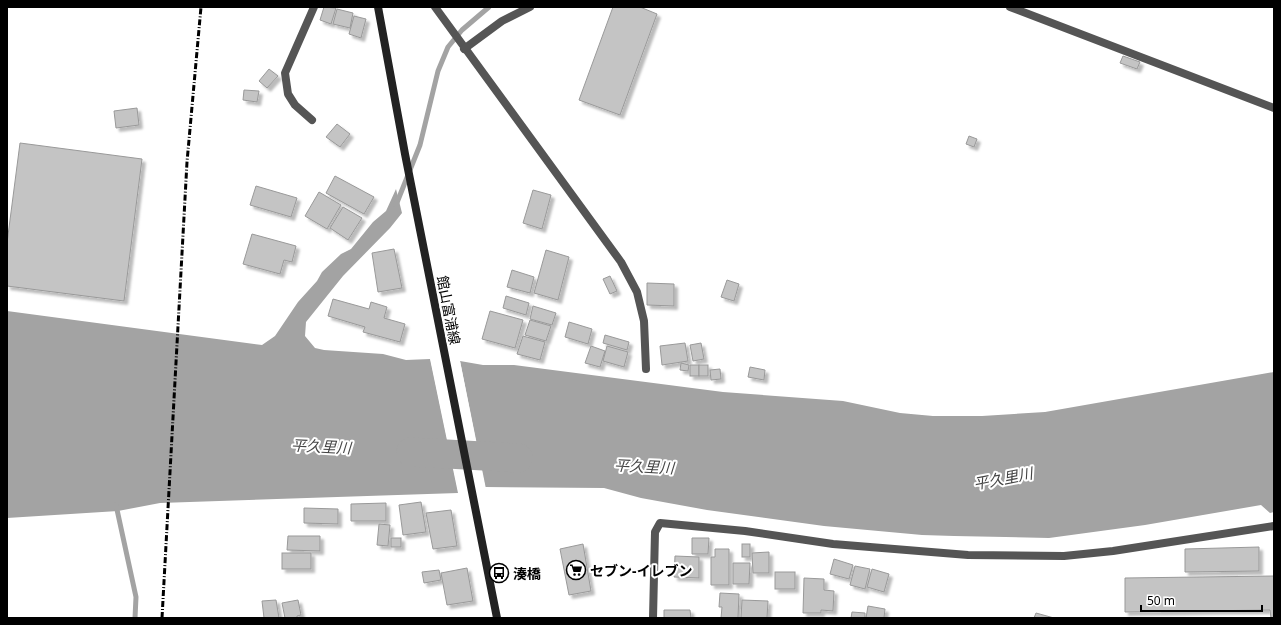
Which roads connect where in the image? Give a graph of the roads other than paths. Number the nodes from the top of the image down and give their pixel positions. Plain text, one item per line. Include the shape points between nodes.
1 (314, 7) edge
2 (378, 7) edge
3 (435, 7) edge
4 (530, 7) edge
5 (1010, 7) edge
6 (464, 49) junction
7 (1274, 108) edge
8 (312, 120) dead end
9 (646, 369) dead end
10 (1274, 526) edge
11 (497, 618) edge
12 (653, 618) edge

1 - 8 street via 285,73 288,94 295,105
2 - 11 main road, 館山富浦線
3 - 6 street
4 - 6 street via 502,21
5 - 7 street
6 - 9 street via 621,262 638,292 646,342
10 - 12 street via 1113,552 1056,556 968,555 849,546 745,531 660,523 655,532

